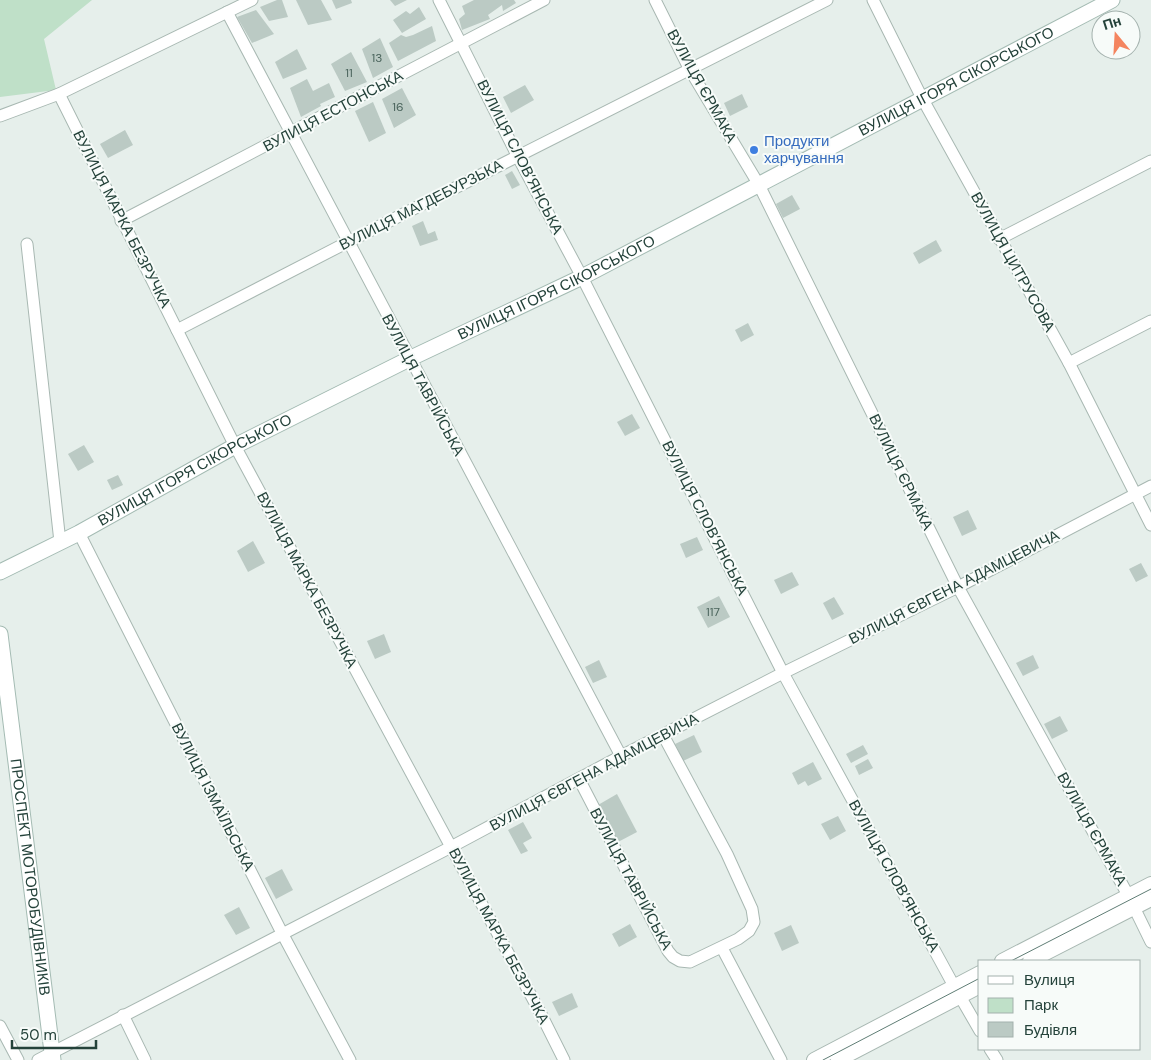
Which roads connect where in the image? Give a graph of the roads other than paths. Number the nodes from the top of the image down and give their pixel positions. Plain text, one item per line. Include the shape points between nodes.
1 (252, 0) edge
2 (439, 0) edge
3 (544, 0) edge
4 (655, 0) edge
5 (827, 0) edge
6 (873, 0) edge
7 (1112, 0) edge
8 (1091, 5) edge
9 (227, 12) junction
10 (462, 43) junction
11 (690, 70) junction
12 (59, 94) junction
13 (922, 98) junction
14 (0, 116) edge
15 (290, 134) junction
16 (518, 156) junction
17 (1151, 161) edge
18 (759, 185) junction
19 (121, 221) junction
20 (999, 239) junction
21 (348, 242) junction
22 (27, 244) dead end
23 (582, 277) junction
24 (1151, 321) edge
25 (177, 330) junction
26 (409, 359) junction
27 (1069, 363) junction
28 (234, 446) junction
29 (1151, 486) edge
30 (1135, 494) junction
31 (1151, 526) edge
32 (79, 533) junction
33 (60, 542) junction
34 (0, 572) edge
35 (958, 587) junction
36 (0, 634) edge
37 (783, 673) junction
38 (663, 735) junction
39 (621, 756) junction
40 (579, 779) junction
41 (451, 847) junction
42 (1151, 884) edge
43 (1151, 899) edge
44 (1131, 902) junction
45 (282, 933) junction
46 (1151, 942) edge
47 (722, 948) junction
48 (1004, 960) edge
49 (1032, 960) edge
50 (978, 975) edge
51 (978, 986) edge
52 (957, 991) junction
53 (123, 1016) junction
54 (0, 1026) edge
55 (978, 1027) edge
56 (53, 1056) edge
57 (18, 1060) edge
58 (38, 1060) edge
59 (145, 1060) edge
60 (350, 1060) edge
61 (564, 1060) edge
62 (781, 1060) edge
63 (814, 1060) edge
64 (838, 1060) edge

1 - 9 street
2 - 10 street, ВУЛИЦЯ СЛОВ’ЯНСЬКА
3 - 10 street, ВУЛИЦЯ ЕСТОНСЬКА
4 - 11 street, ВУЛИЦЯ ЄРМАКА
5 - 11 street, ВУЛИЦЯ МАГДЕБУРЗЬКА
6 - 13 street, ВУЛИЦЯ ЦИТРУСОВА
7 - 8 main road, ВУЛИЦЯ ІГОРЯ СІКОРСЬКОГО
8 - 13 main road, ВУЛИЦЯ ІГОРЯ СІКОРСЬКОГО
9 - 12 street
9 - 15 street, ВУЛИЦЯ ТАВРІЙСЬКА
10 - 15 street, ВУЛИЦЯ ЕСТОНСЬКА
10 - 16 street, ВУЛИЦЯ СЛОВ’ЯНСЬКА
11 - 16 street, ВУЛИЦЯ МАГДЕБУРЗЬКА
11 - 18 street, ВУЛИЦЯ ЄРМАКА
12 - 14 street
12 - 19 street, ВУЛИЦЯ МАРКА БЕЗРУЧКА
13 - 18 main road, ВУЛИЦЯ ІГОРЯ СІКОРСЬКОГО
13 - 20 street, ВУЛИЦЯ ЦИТРУСОВА
15 - 19 street, ВУЛИЦЯ ЕСТОНСЬКА
15 - 21 street, ВУЛИЦЯ ТАВРІЙСЬКА
16 - 21 street, ВУЛИЦЯ МАГДЕБУРЗЬКА
16 - 23 street, ВУЛИЦЯ СЛОВ’ЯНСЬКА
17 - 20 street
18 - 23 main road, ВУЛИЦЯ ІГОРЯ СІКОРСЬКОГО
18 - 35 street, ВУЛИЦЯ ЄРМАКА
19 - 25 street, ВУЛИЦЯ МАРКА БЕЗРУЧКА
20 - 27 street, ВУЛИЦЯ ЦИТРУСОВА
21 - 25 street, ВУЛИЦЯ МАГДЕБУРЗЬКА
21 - 26 street, ВУЛИЦЯ ТАВРІЙСЬКА
22 - 33 street
23 - 26 main road, ВУЛИЦЯ ІГОРЯ СІКОРСЬКОГО
23 - 37 street, ВУЛИЦЯ СЛОВ’ЯНСЬКА
24 - 27 street
25 - 28 street, ВУЛИЦЯ МАРКА БЕЗРУЧКА
26 - 28 main road, ВУЛИЦЯ ІГОРЯ СІКОРСЬКОГО
26 - 39 street, ВУЛИЦЯ ТАВРІЙСЬКА
27 - 30 street, ВУЛИЦЯ ЦИТРУСОВА
28 - 32 main road, ВУЛИЦЯ ІГОРЯ СІКОРСЬКОГО
28 - 41 street, ВУЛИЦЯ МАРКА БЕЗРУЧКА
29 - 30 street, ВУЛИЦЯ ЄВГЕНА АДАМЦЕВИЧА
30 - 31 street, ВУЛИЦЯ ЦИТРУСОВА
30 - 35 street, ВУЛИЦЯ ЄВГЕНА АДАМЦЕВИЧА
32 - 33 main road, ВУЛИЦЯ ІГОРЯ СІКОРСЬКОГО
32 - 45 street, ВУЛИЦЯ ІЗМАЇЛЬСЬКА
33 - 34 main road, ВУЛИЦЯ ІГОРЯ СІКОРСЬКОГО
35 - 37 street, ВУЛИЦЯ ЄВГЕНА АДАМЦЕВИЧА
35 - 44 street, ВУЛИЦЯ ЄРМАКА
36 - 56 main road, ПРОСПЕКТ МОТОРОБУДІВНИКІВ
37 - 38 street, ВУЛИЦЯ ЄВГЕНА АДАМЦЕВИЧА
37 - 52 street, ВУЛИЦЯ СЛОВ’ЯНСЬКА
38 - 39 street, ВУЛИЦЯ ЄВГЕНА АДАМЦЕВИЧА
38 - 47 street, ВУЛИЦЯ ТАВРІЙСЬКА via 727,854 752,909 754,922 749,931
39 - 40 street, ВУЛИЦЯ ЄВГЕНА АДАМЦЕВИЧА
40 - 41 street, ВУЛИЦЯ ЄВГЕНА АДАМЦЕВИЧА
40 - 47 street, ВУЛИЦЯ ТАВРІЙСЬКА via 673,958 690,962
41 - 45 street, ВУЛИЦЯ ЄВГЕНА АДАМЦЕВИЧА
41 - 61 street, ВУЛИЦЯ МАРКА БЕЗРУЧКА
42 - 44 street
43 - 44 street
44 - 46 street, ВУЛИЦЯ ЄРМАКА
44 - 48 street
44 - 49 street
45 - 53 street, ВУЛИЦЯ ЄВГЕНА АДАМЦЕВИЧА
45 - 60 street, ВУЛИЦЯ ІЗМАЇЛЬСЬКА
47 - 62 street
50 - 52 street
51 - 52 street
52 - 55 street, ВУЛИЦЯ СЛОВ’ЯНСЬКА
52 - 63 street
52 - 64 street
53 - 56 street, ВУЛИЦЯ ЄВГЕНА АДАМЦЕВИЧА
53 - 59 street
54 - 57 street
56 - 58 street, ВУЛИЦЯ ЄВГЕНА АДАМЦЕВИЧА

